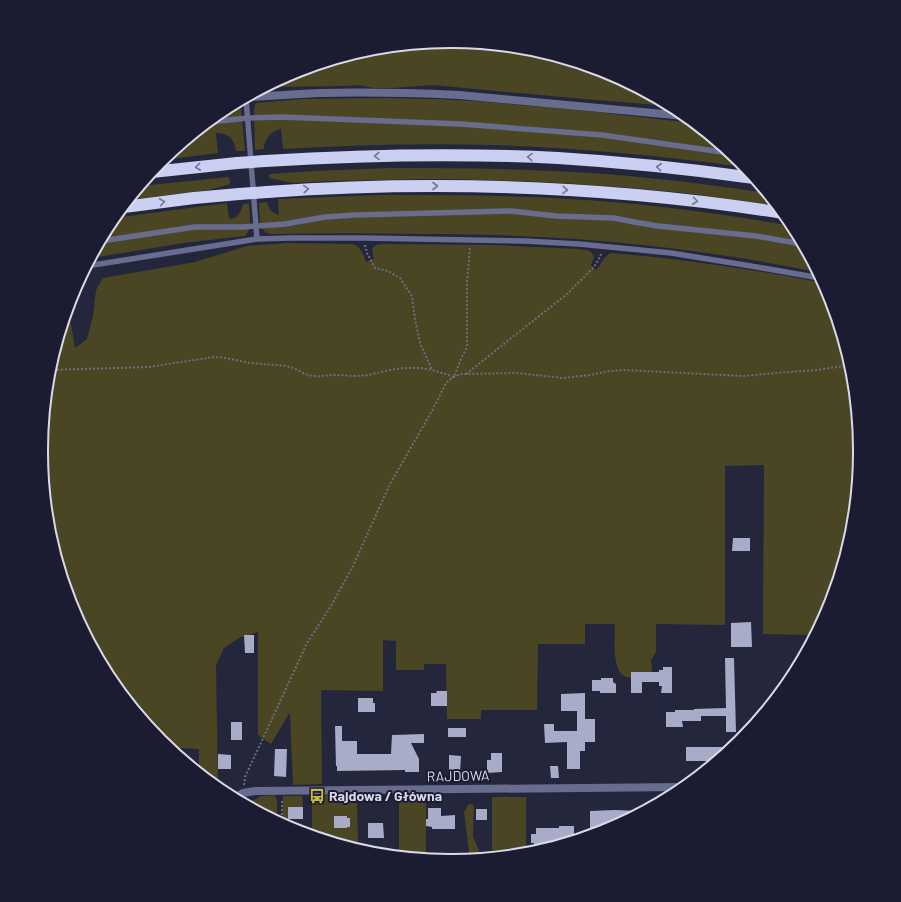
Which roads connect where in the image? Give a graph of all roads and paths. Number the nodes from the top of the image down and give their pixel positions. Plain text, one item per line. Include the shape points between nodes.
1 (258, 97) edge
2 (247, 103) edge
3 (672, 115) edge
4 (248, 118) junction
5 (220, 121) edge
6 (719, 151) edge
7 (162, 171) edge
8 (745, 177) edge
9 (131, 206) edge
10 (774, 212) edge
11 (256, 226) junction
12 (364, 238) junction
13 (109, 239) edge
14 (257, 239) junction
15 (470, 240) junction
16 (795, 243) edge
17 (602, 246) junction
18 (94, 265) edge
19 (813, 277) edge
20 (844, 366) edge
21 (57, 369) edge
22 (432, 370) junction
23 (465, 374) junction
24 (454, 377) junction
25 (672, 787) edge
26 (282, 790) junction
27 (245, 792) junction
28 (240, 794) edge
29 (282, 817) edge

1 - 3 street via 320,93 425,93
2 - 4 lane
4 - 5 lane
4 - 6 lane via 461,124 602,135
4 - 11 lane
8 -> 7 highway, bridge via 627,163 482,155 320,158
9 -> 10 highway, bridge via 194,198 309,189 458,186 559,189 656,197
11 - 13 lane via 195,227
11 - 14 lane
11 - 16 lane via 325,217 511,211 556,216 607,217
12 - 14 lane
12 - 15 lane
12 - 22 path via 367,253 375,268 388,271 400,278 412,296 420,343
14 - 18 lane
15 - 17 lane
15 - 24 path via 467,347
17 - 19 lane via 671,253
17 - 23 path via 600,257 594,266 567,294
20 - 23 path via 743,376 624,370 563,378 522,373
21 - 22 path via 149,367 222,357 291,367 313,376 359,376 408,368
22 - 24 path
23 - 24 path
24 - 27 path via 445,385 390,484 347,577 305,647 245,778
25 - 26 street, RAJDOWA
26 - 27 street, RAJDOWA
26 - 29 path
27 - 28 street, RAJDOWA

